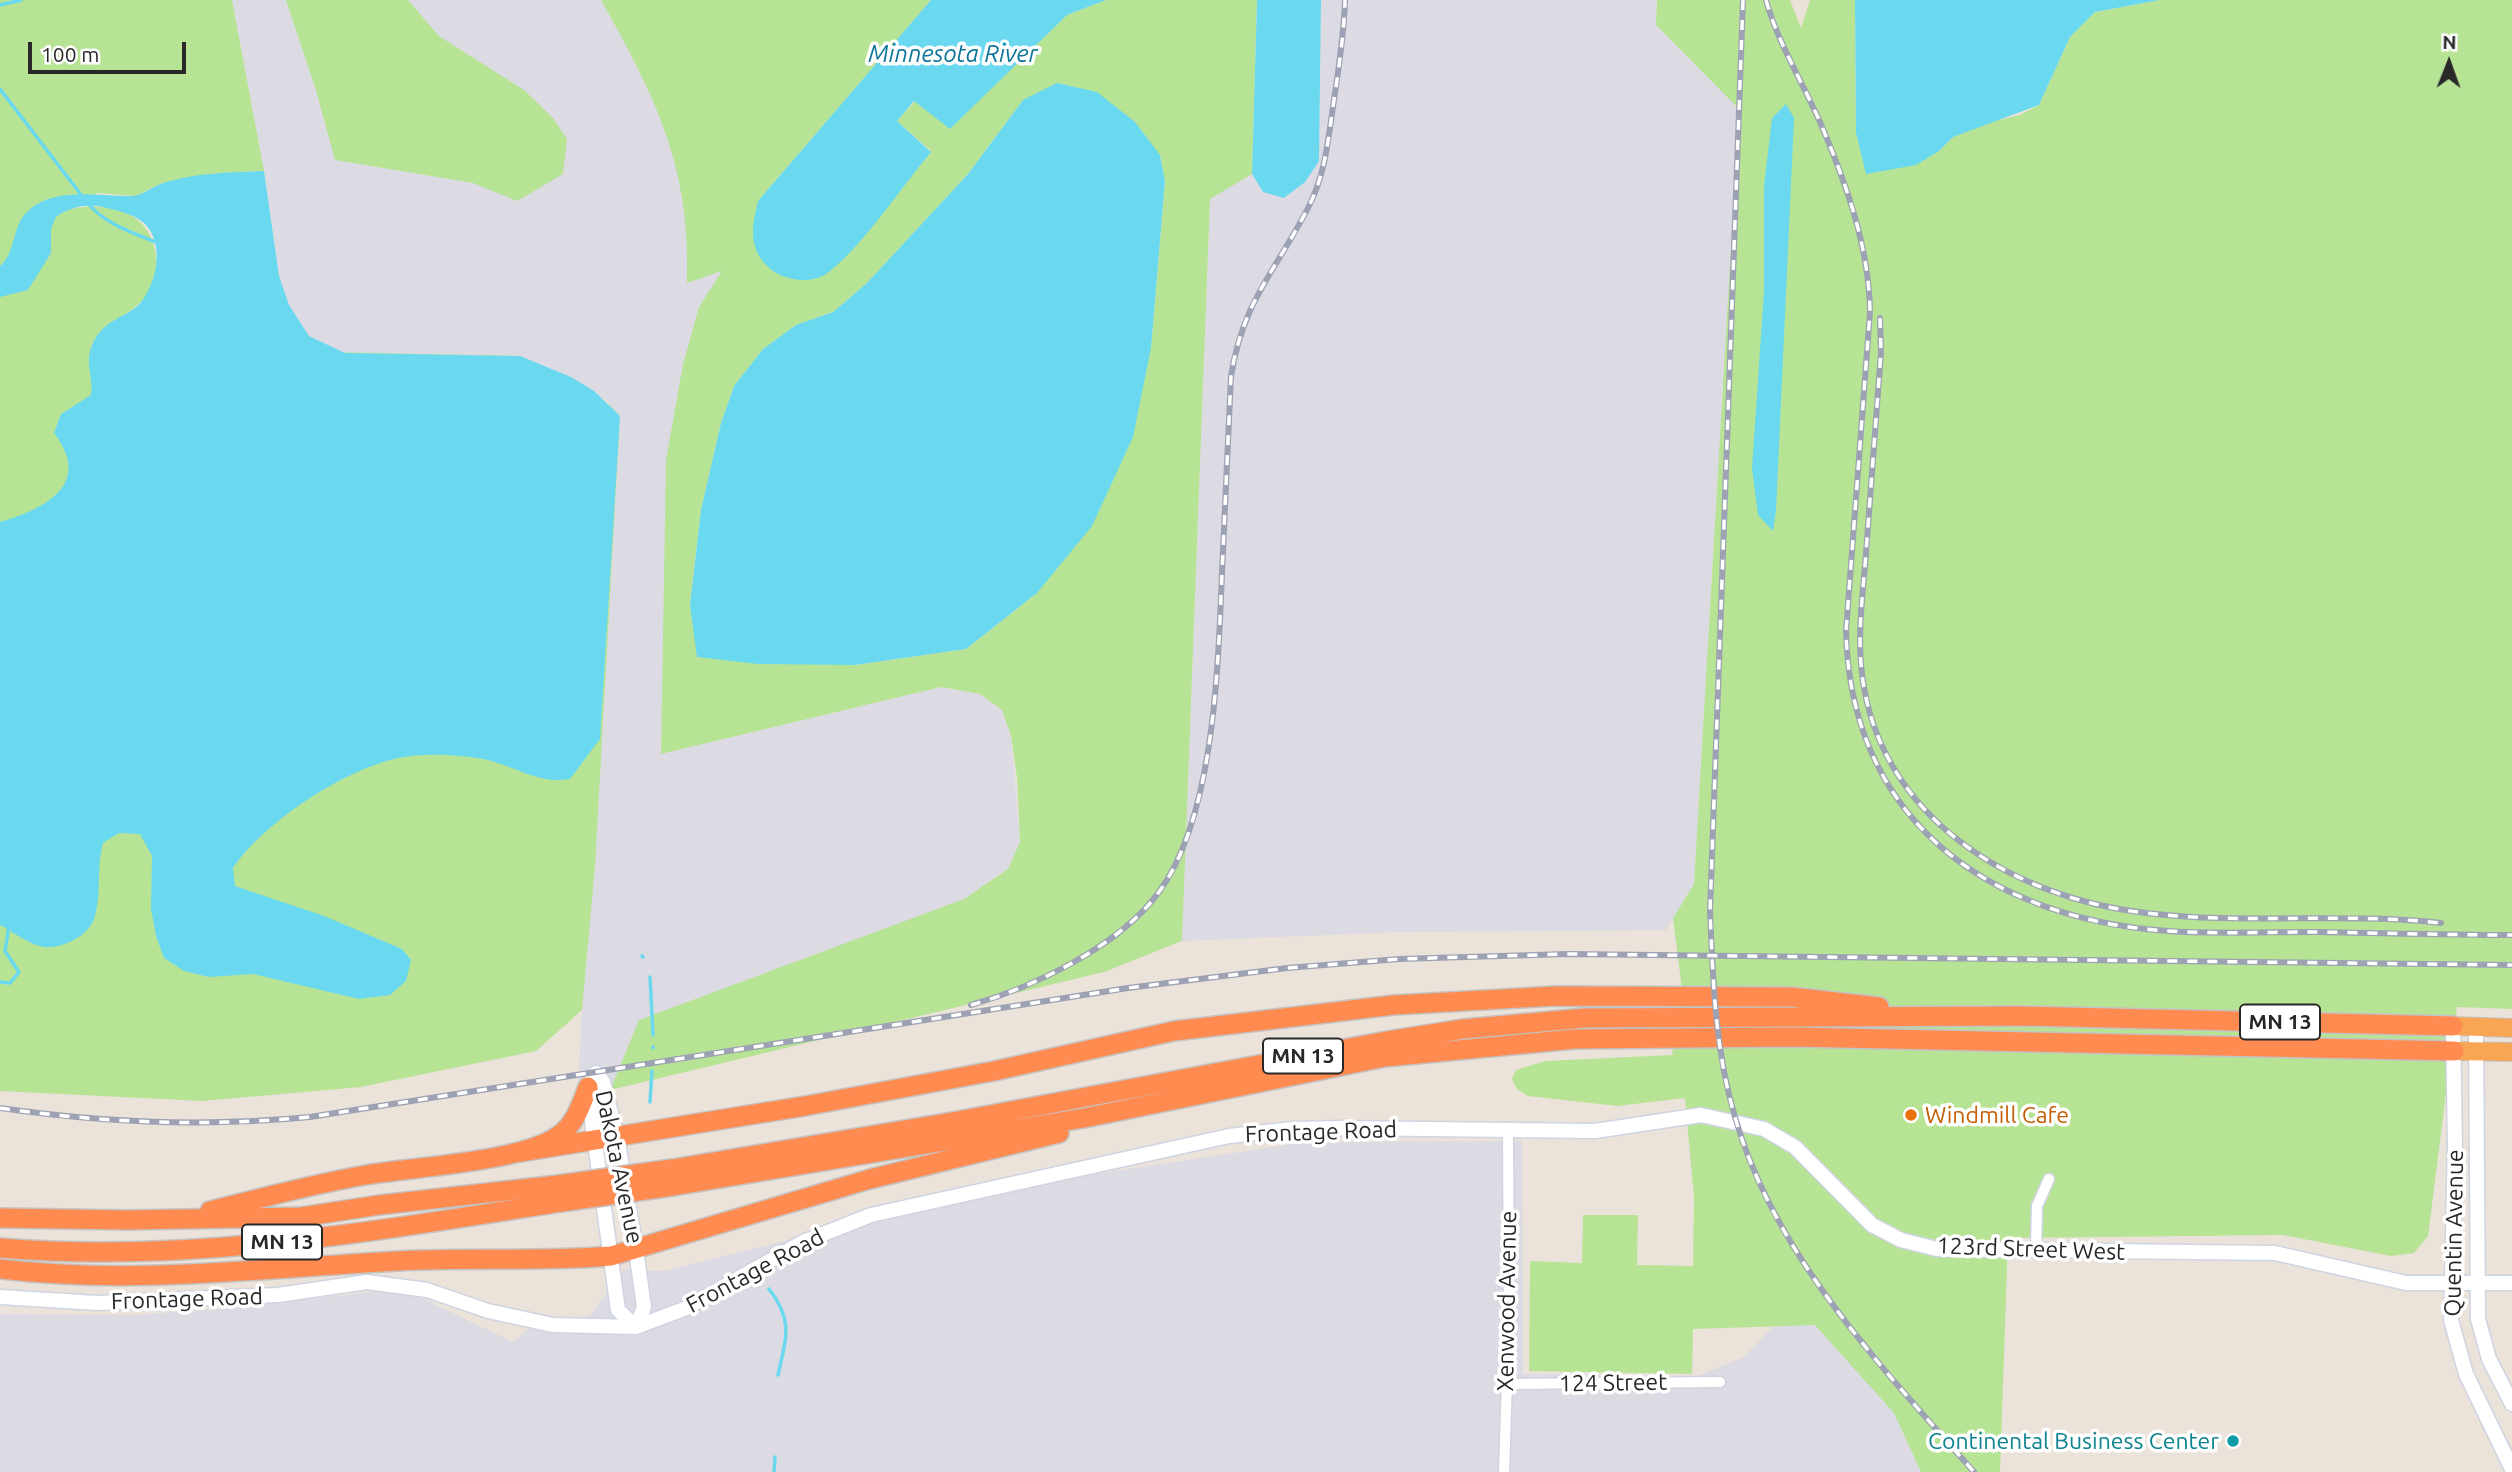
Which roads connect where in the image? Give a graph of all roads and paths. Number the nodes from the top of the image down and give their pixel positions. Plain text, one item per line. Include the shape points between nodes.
1 (1942, 1017) junction
2 (2453, 1026) junction
3 (2476, 1027) junction
4 (2512, 1028) edge
5 (2454, 1051) junction
6 (2477, 1051) junction
7 (2512, 1052) edge
8 (588, 1087) junction
9 (1144, 1106) junction
10 (1508, 1130) junction
11 (617, 1137) junction
12 (593, 1141) junction
13 (514, 1153) junction
14 (672, 1178) junction
15 (2049, 1179) dead end
16 (560, 1193) junction
17 (0, 1218) edge
18 (177, 1220) junction
19 (0, 1248) edge
20 (636, 1250) junction
21 (2036, 1250) junction
22 (611, 1256) junction
23 (0, 1269) edge
24 (2512, 1283) edge
25 (2452, 1284) junction
26 (2477, 1284) junction
27 (0, 1297) edge
28 (636, 1327) junction
29 (1720, 1382) dead end
30 (1505, 1384) junction
31 (2512, 1405) edge
32 (2512, 1469) edge
33 (1504, 1472) edge

1 - 2 highway, MN 13
1 - 11 highway via 1793,998 1556,996 1394,1005 1174,1031 980,1073
1 - 14 highway, MN 13 via 1585,1018 1463,1028
2 - 3 highway, MN 13
2 - 5 street, Quentin Avenue
3 - 4 highway, MN 13
3 - 6 street, Quentin Avenue
5 - 6 highway, MN 13
5 - 9 highway, MN 13 via 1793,1037 1575,1039 1385,1057
5 - 25 street, Quentin Avenue
6 - 7 highway, MN 13
6 - 26 street, Quentin Avenue
8 - 11 street, Dakota Avenue via 596,1073 603,1082
8 - 12 street, Dakota Avenue
8 - 13 highway via 580,1109 558,1136
9 - 14 highway, MN 13
9 - 20 highway via 1044,1138 870,1179
10 - 21 street, 123rd Street West via 1595,1131 1701,1115 1731,1119 1765,1129 1795,1147 1872,1225 1901,1240 1937,1249
10 - 28 street, Frontage Road via 1293,1129 1229,1136 871,1214 803,1242 684,1310
10 - 30 street, Xenwood Avenue
11 - 12 highway
11 - 20 street, Dakota Avenue
12 - 13 highway
12 - 22 street, Dakota Avenue
13 - 18 highway via 363,1175
14 - 16 highway, MN 13, bridge
15 - 21 street via 2037,1206
16 - 18 highway, MN 13 via 379,1205 301,1217
16 - 19 highway, MN 13 via 335,1238 108,1252
17 - 18 highway, MN 13
20 - 22 highway
20 - 28 street, Dakota Avenue via 644,1307
21 - 25 street, 123rd Street West via 2275,1253 2406,1283
22 - 23 highway via 114,1276
22 - 28 street, Dakota Avenue via 618,1310
24 - 26 street, 123rd Street West
25 - 26 street, 123rd Street West
25 - 32 street, Quentin Avenue via 2451,1320 2466,1374
26 - 31 street, Quentin Avenue via 2478,1319 2489,1359
27 - 28 street, Frontage Road via 97,1303 278,1295 367,1282 427,1290 488,1311 553,1325
29 - 30 street, 124 Street
30 - 33 street, Xenwood Avenue

